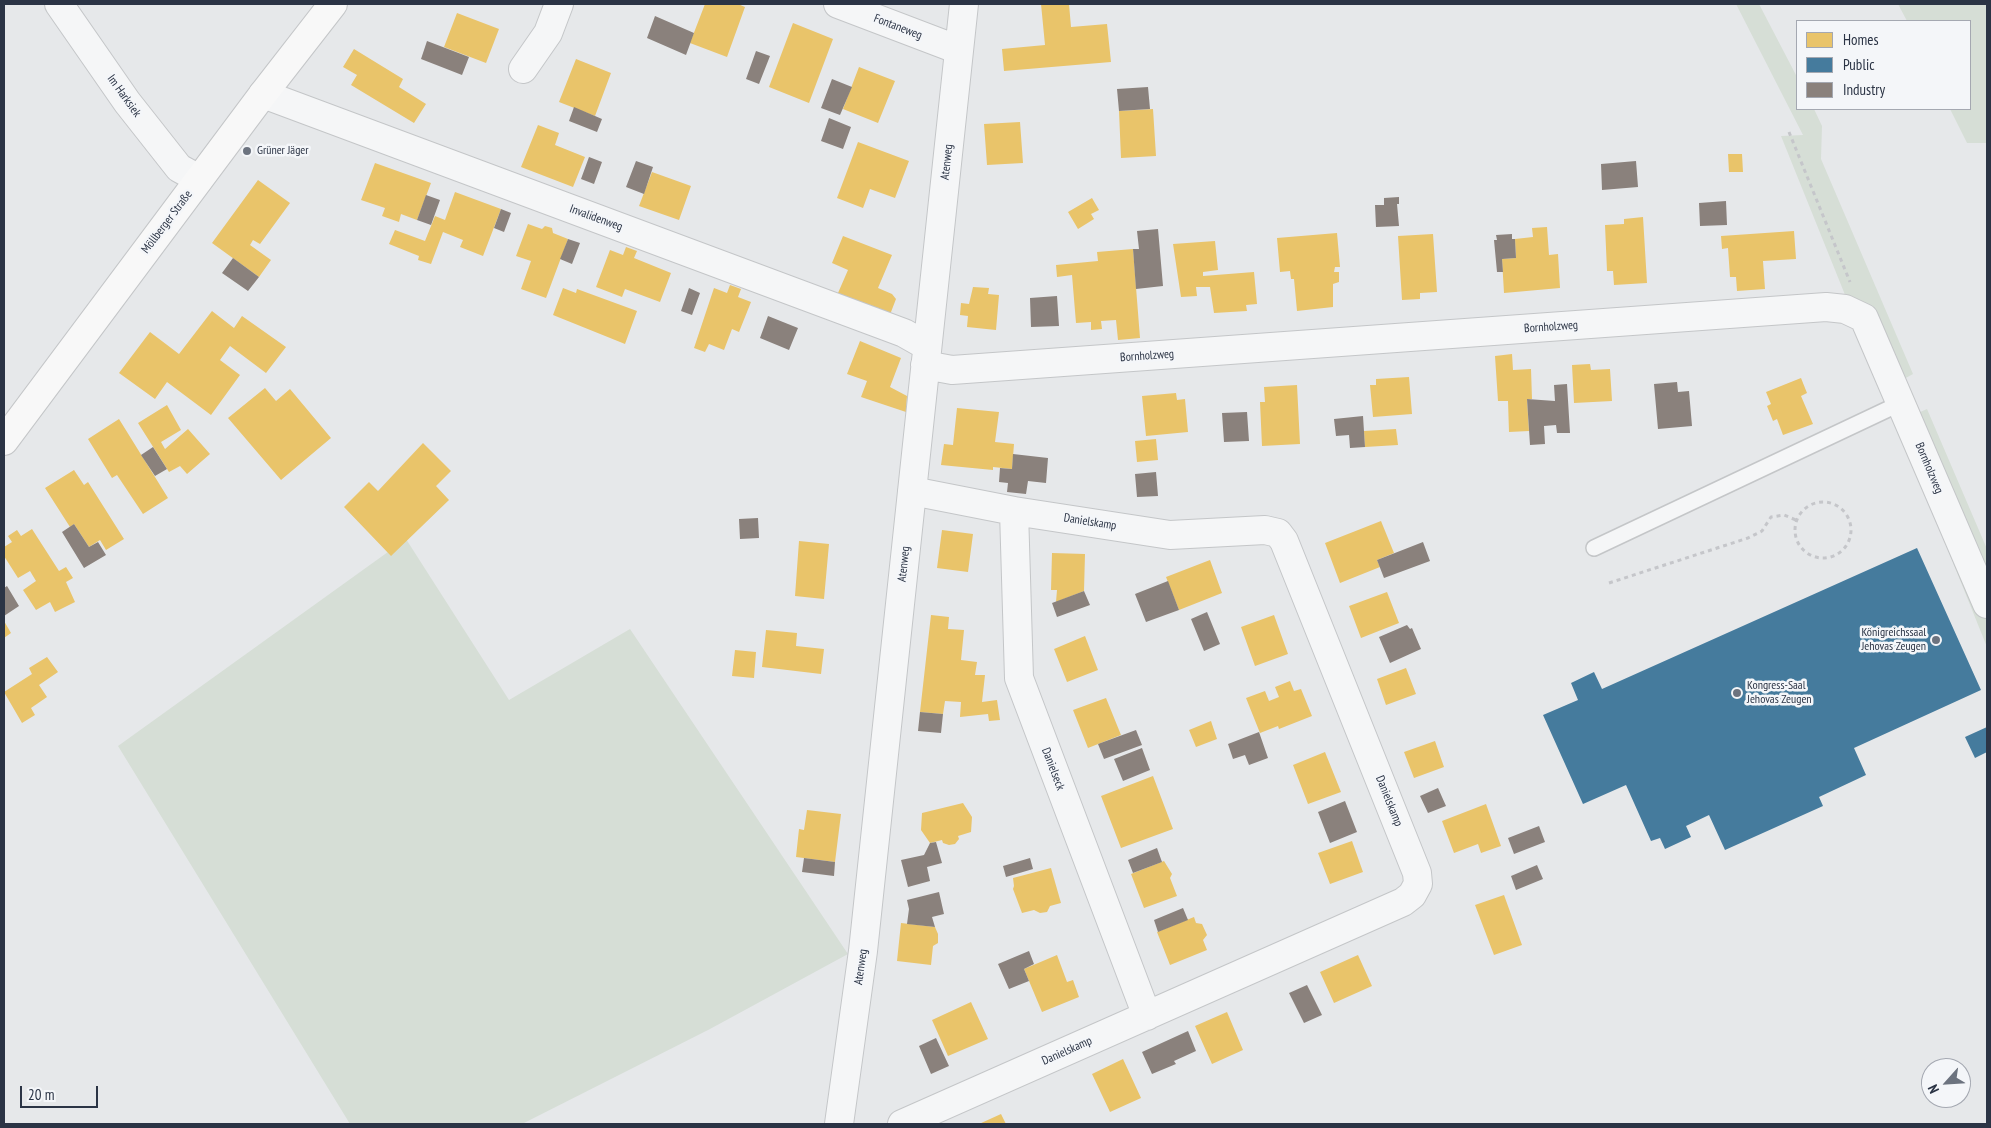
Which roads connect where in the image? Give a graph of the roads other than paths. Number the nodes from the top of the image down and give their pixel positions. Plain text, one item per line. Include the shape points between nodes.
1 (59, 4) edge
2 (333, 4) edge
3 (559, 4) edge
4 (838, 4) edge
5 (964, 4) edge
6 (959, 50) junction
7 (523, 69) dead end
8 (263, 94) junction
9 (198, 179) junction
10 (926, 356) junction
11 (1901, 403) junction
12 (4, 442) edge
13 (912, 492) junction
14 (1014, 511) junction
15 (1594, 548) dead end
16 (1987, 604) edge
17 (1147, 1016) junction
18 (839, 1124) edge
19 (902, 1124) edge

1 - 9 street, Im Harksiek via 132,110 179,168
2 - 8 street, Möllberger Straße
3 - 7 street via 548,33
4 - 6 street, Fontaneweg
5 - 6 street, Atenweg
6 - 10 street, Atenweg
8 - 9 street, Möllberger Straße
8 - 10 street, Invalidenweg via 904,333
9 - 12 street, Möllberger Straße
10 - 11 street, Bornholzweg via 962,369 1826,307 1845,309 1864,318
10 - 13 street, Atenweg
11 - 15 lane
11 - 16 street, Bornholzweg
13 - 14 street, Danielskamp
13 - 18 street, Atenweg via 863,952
14 - 17 street, Danielseck via 1019,678
14 - 17 street, Danielskamp via 1170,534 1265,530 1278,533 1284,541 1417,873 1418,884 1403,902
17 - 19 street, Danielskamp

